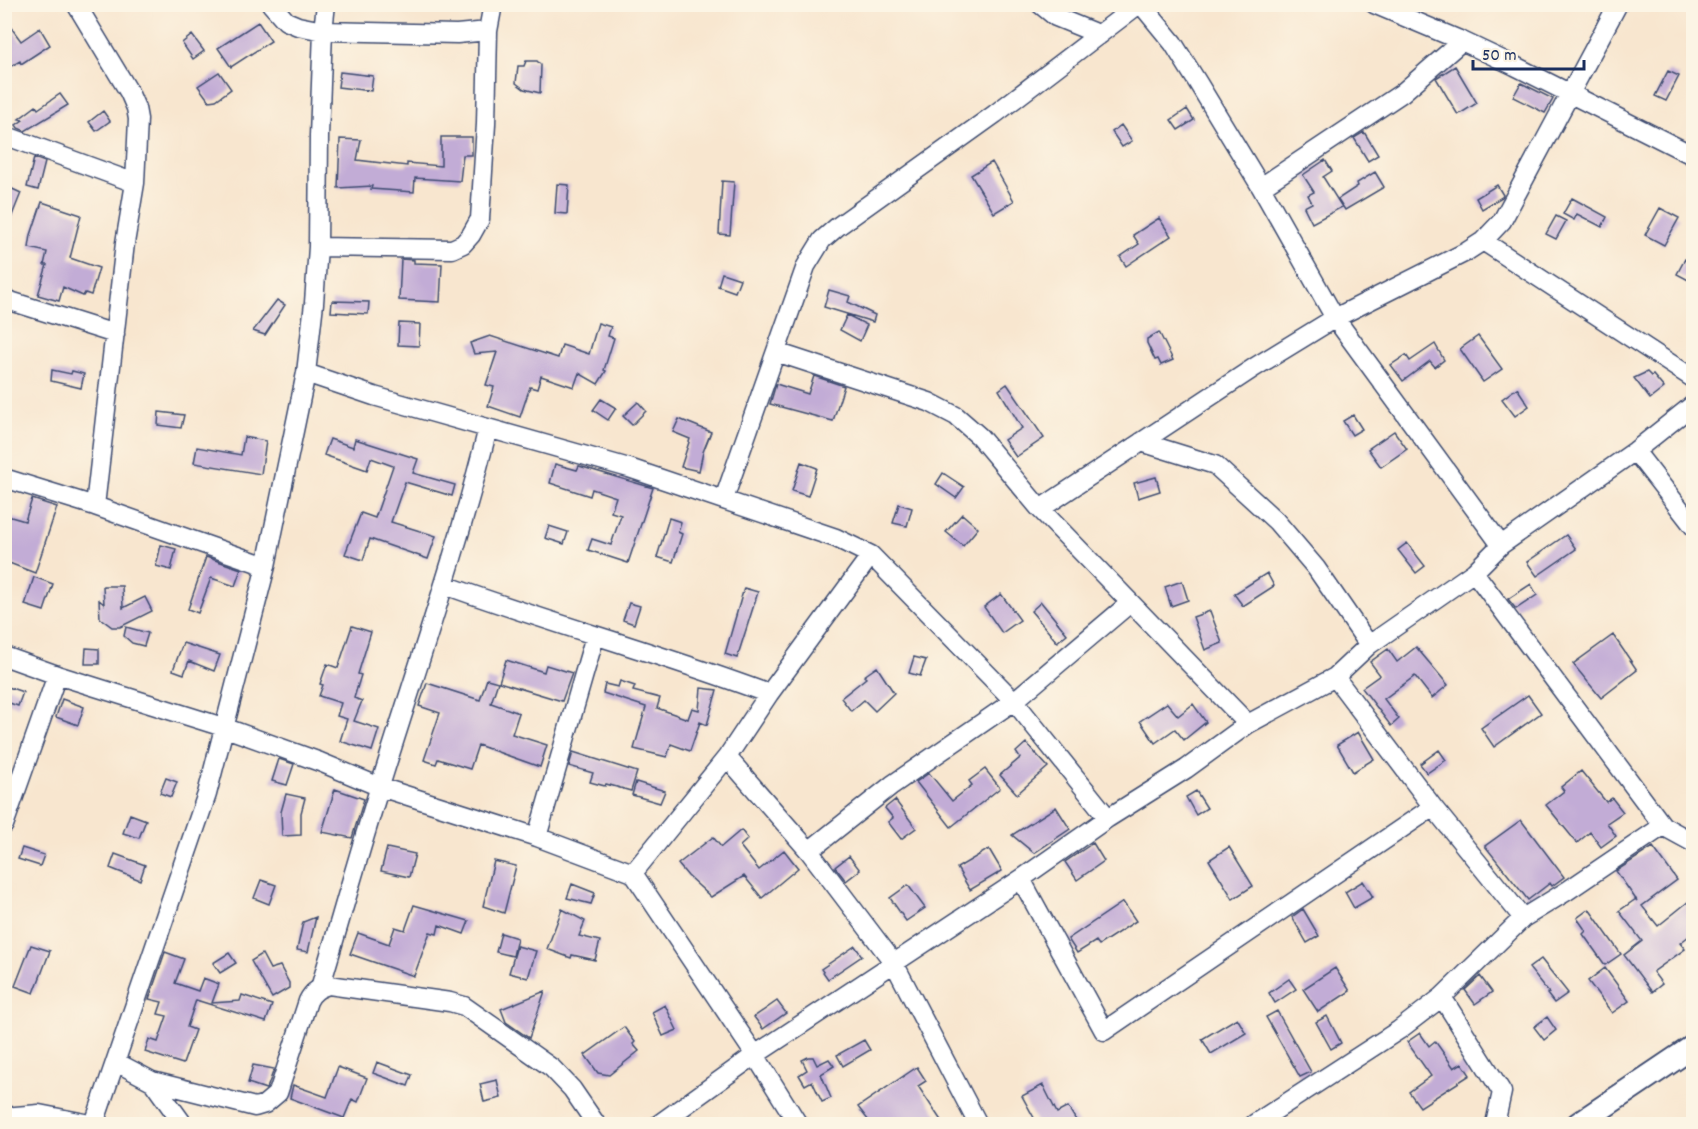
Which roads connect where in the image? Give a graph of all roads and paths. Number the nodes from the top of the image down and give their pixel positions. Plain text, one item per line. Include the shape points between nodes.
1 (76, 4) edge
2 (271, 4) edge
3 (326, 4) edge
4 (493, 4) edge
5 (1040, 4) edge
6 (1140, 4) edge
7 (1374, 4) edge
8 (1618, 4) edge
9 (323, 31) junction
10 (488, 31) junction
11 (1100, 35) junction
12 (1462, 41) junction
13 (1571, 95) junction
14 (4, 135) edge
15 (1694, 156) edge
16 (135, 183) junction
17 (1261, 187) junction
18 (1483, 241) junction
19 (318, 248) junction
20 (4, 299) edge
21 (1335, 318) junction
22 (114, 334) junction
23 (776, 352) junction
24 (306, 373) junction
25 (1694, 379) edge
26 (1694, 404) edge
27 (488, 428) junction
28 (1141, 442) junction
29 (1635, 451) junction
30 (4, 478) edge
31 (724, 499) junction
32 (95, 506) junction
33 (1040, 509) junction
34 (1694, 527) edge
35 (1501, 545) junction
36 (871, 555) junction
37 (266, 566) junction
38 (1474, 572) junction
39 (446, 585) junction
40 (1130, 603) junction
41 (595, 636) junction
42 (1369, 645) junction
43 (4, 656) edge
44 (57, 675) junction
45 (1335, 677) junction
46 (769, 694) junction
47 (1014, 701) junction
48 (1248, 724) junction
49 (223, 727) junction
50 (727, 757) junction
51 (380, 787) junction
52 (1433, 807) junction
53 (1108, 818) junction
54 (4, 825) edge
55 (1664, 826) junction
56 (537, 837) junction
57 (1694, 843) edge
58 (809, 851) junction
59 (633, 873) junction
60 (1021, 879) junction
61 (1522, 918) junction
62 (894, 963) junction
63 (320, 988) junction
64 (1442, 997) junction
65 (1692, 1049) edge
66 (755, 1055) junction
67 (116, 1062) junction
68 (152, 1081) junction
69 (4, 1117) edge
70 (92, 1125) edge
71 (183, 1125) edge
72 (596, 1125) edge
73 (658, 1125) edge
74 (798, 1125) edge
75 (978, 1125) edge
76 (1254, 1125) edge
77 (1495, 1125) edge
78 (1578, 1125) edge

1 - 16 street via 136,108
2 - 9 street via 286,21
3 - 9 street
4 - 10 street
5 - 11 street via 1056,17
6 - 11 street
6 - 17 street via 1187,65
7 - 12 street
8 - 13 street
9 - 10 street
9 - 19 street
10 - 19 street via 480,219 471,235 452,249
11 - 23 street via 822,240 806,266
12 - 13 street
12 - 17 street via 1402,93
13 - 15 street
13 - 18 street via 1502,221
14 - 16 street
16 - 22 street
17 - 21 street
18 - 21 street
18 - 25 street
19 - 24 street
20 - 22 street
21 - 28 street
21 - 35 street
22 - 32 street
23 - 31 street
23 - 33 street via 929,402 956,416 979,436
24 - 27 street
24 - 37 street
26 - 29 street
27 - 31 street
27 - 39 street
28 - 33 street
28 - 42 street via 1215,465 1276,521 1316,568
29 - 34 street
29 - 35 street
30 - 32 street
31 - 36 street via 836,538
32 - 37 street
33 - 40 street
35 - 38 street
36 - 46 street
36 - 47 street
37 - 49 street
38 - 42 street
38 - 55 street
39 - 41 street
39 - 51 street
40 - 47 street
40 - 48 street
41 - 46 street
41 - 56 street
42 - 45 street
43 - 44 street
44 - 49 street
44 - 54 street
45 - 48 street
45 - 52 street
46 - 50 street
47 - 53 street
47 - 58 street via 892,785
48 - 53 street
49 - 51 street
49 - 67 street via 207,794
50 - 58 street
50 - 59 street
51 - 56 street
51 - 63 street
52 - 60 street via 1104,1031
52 - 61 street
53 - 60 street
55 - 57 street
55 - 61 street
56 - 59 street
58 - 62 street
59 - 66 street
60 - 62 street
61 - 64 street
62 - 66 street
62 - 75 street
63 - 68 street via 308,1001 278,1093 265,1104 255,1107
63 - 72 street via 329,985 464,1006 552,1068
64 - 76 street via 1399,1030
64 - 77 street via 1502,1092
65 - 78 street
66 - 73 street
66 - 74 street
67 - 68 street
67 - 70 street
68 - 71 street
69 - 70 street via 39,1114

